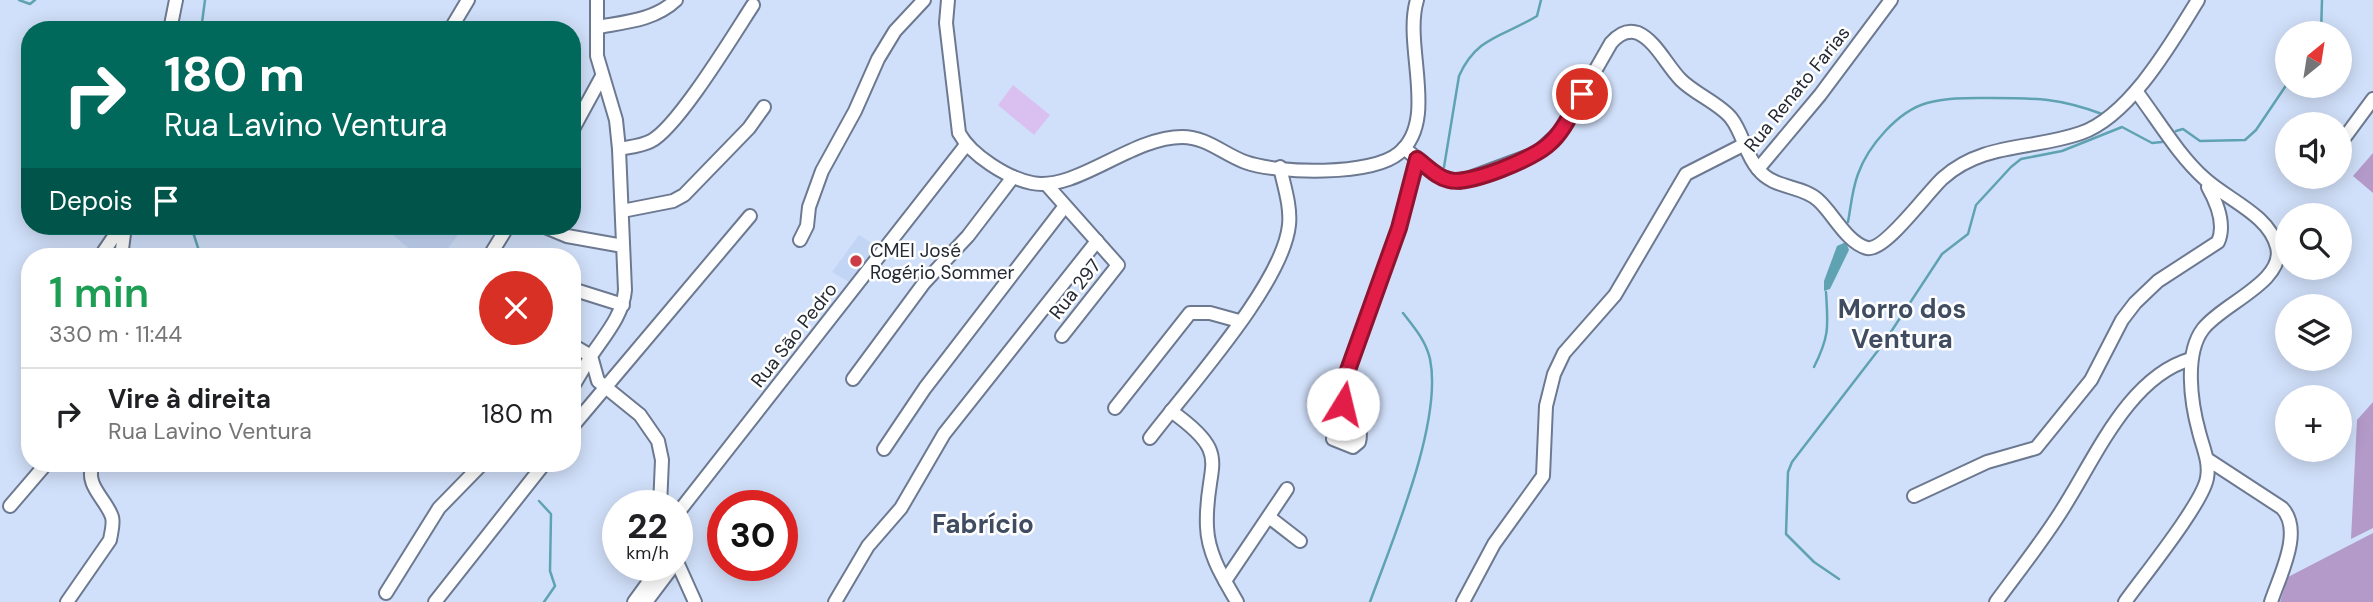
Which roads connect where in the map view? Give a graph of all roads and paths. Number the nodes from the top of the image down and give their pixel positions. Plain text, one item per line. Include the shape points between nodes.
1 (176, 0) edge
2 (468, 0) edge
3 (597, 0) edge
4 (676, 0) edge
5 (924, 0) edge
6 (948, 0) edge
7 (1417, 0) edge
8 (1891, 0) edge
9 (2198, 0) edge
10 (753, 5) dead end
11 (172, 21) edge
12 (455, 21) edge
13 (598, 27) junction
14 (602, 76) junction
15 (2136, 91) junction
16 (2373, 99) edge
17 (764, 107) dead end
18 (581, 114) edge
19 (2352, 127) edge
20 (966, 145) junction
21 (1743, 145) junction
22 (1404, 148) junction
23 (619, 149) junction
24 (1417, 159) junction
25 (1280, 167) junction
26 (1758, 169) junction
27 (1013, 177) junction
28 (2203, 177) junction
29 (1046, 184) junction
30 (1065, 206) junction
31 (622, 211) junction
32 (750, 216) dead end
33 (564, 235) edge
34 (800, 240) dead end
35 (1097, 242) junction
36 (2275, 242) edge
37 (623, 246) junction
38 (2275, 269) edge
39 (581, 292) edge
40 (623, 305) junction
41 (1240, 321) junction
42 (1062, 336) dead end
43 (581, 350) edge
44 (591, 356) junction
45 (2191, 359) junction
46 (581, 373) edge
47 (853, 379) dead end
48 (604, 387) junction
49 (1115, 408) dead end
50 (1171, 411) junction
51 (581, 416) edge
52 (1150, 438) dead end
53 (1333, 439) dead end
54 (884, 449) dead end
55 (2207, 459) junction
56 (39, 472) edge
57 (90, 472) edge
58 (474, 472) edge
59 (538, 472) edge
60 (1287, 489) dead end
61 (661, 490) edge
62 (693, 494) edge
63 (1914, 496) dead end
64 (10, 506) dead end
65 (1269, 517) junction
66 (1300, 541) dead end
67 (649, 581) edge
68 (663, 581) edge
69 (684, 581) edge
70 (1225, 581) junction
71 (386, 593) dead end
72 (67, 602) edge
73 (435, 602) edge
74 (634, 602) edge
75 (646, 602) edge
76 (695, 602) edge
77 (835, 602) edge
78 (1237, 602) edge
79 (1463, 602) edge
80 (1996, 602) edge
81 (2125, 602) edge
82 (2271, 602) edge

1 - 11 street
2 - 12 street
3 - 13 street
4 - 13 street via 646,17
5 - 34 street via 895,31 878,59 822,171
6 - 20 street via 946,23 956,122
7 - 22 street via 1412,37 1419,112
8 - 26 street, Rua Renato Farias
9 - 15 street
10 - 23 street via 665,129 650,142
13 - 14 street
14 - 18 street
14 - 23 street via 616,120
15 - 26 street via 2084,132 1992,150 1960,164 1874,248 1855,240 1815,198 1776,183
15 - 28 street
16 - 19 street
17 - 31 street via 684,195
20 - 27 street
20 - 62 street, Rua São Pedro
21 - 24 street via 1730,116 1687,86 1647,39 1629,32 1611,43 1560,132 1544,149 1459,182 1444,179
21 - 26 street
21 - 79 street via 1686,174 1615,295 1564,353 1546,407 1542,478 1494,544
22 - 24 street
22 - 25 street via 1389,159 1345,171
23 - 31 street
24 - 53 street via 1399,228 1343,384 1343,404 1359,427 1359,442 1353,447
25 - 29 street via 1243,162 1198,139 1173,137
25 - 41 street via 1289,213 1286,239 1267,282
27 - 29 street
27 - 47 street via 924,283
28 - 36 street via 2271,231
28 - 63 street via 2218,207 2218,242 2158,281 2135,303 2091,380 2044,439 2024,454 1987,462
29 - 30 street
30 - 35 street
30 - 54 street via 925,388
31 - 37 street
32 - 48 street
33 - 37 street
35 - 42 street, Rua 297 via 1118,265
35 - 77 street via 944,434 901,508 868,546
37 - 40 street
38 - 45 street via 2204,327
39 - 40 street
40 - 44 street
41 - 49 street via 1189,313
41 - 50 street
43 - 44 street
44 - 46 street
44 - 48 street via 594,375
45 - 55 street via 2197,425
45 - 80 street via 2169,367 2139,393
48 - 51 street
48 - 61 street via 640,415 658,441
50 - 52 street
50 - 70 street via 1198,431 1212,452 1207,535
55 - 81 street via 2207,478 2199,498
55 - 82 street via 2283,508 2291,520
56 - 64 street
57 - 72 street via 100,501 112,516 110,540
58 - 71 street via 439,508
59 - 73 street
60 - 65 street
65 - 66 street
65 - 70 street
67 - 74 street
68 - 75 street
69 - 76 street
70 - 78 street

